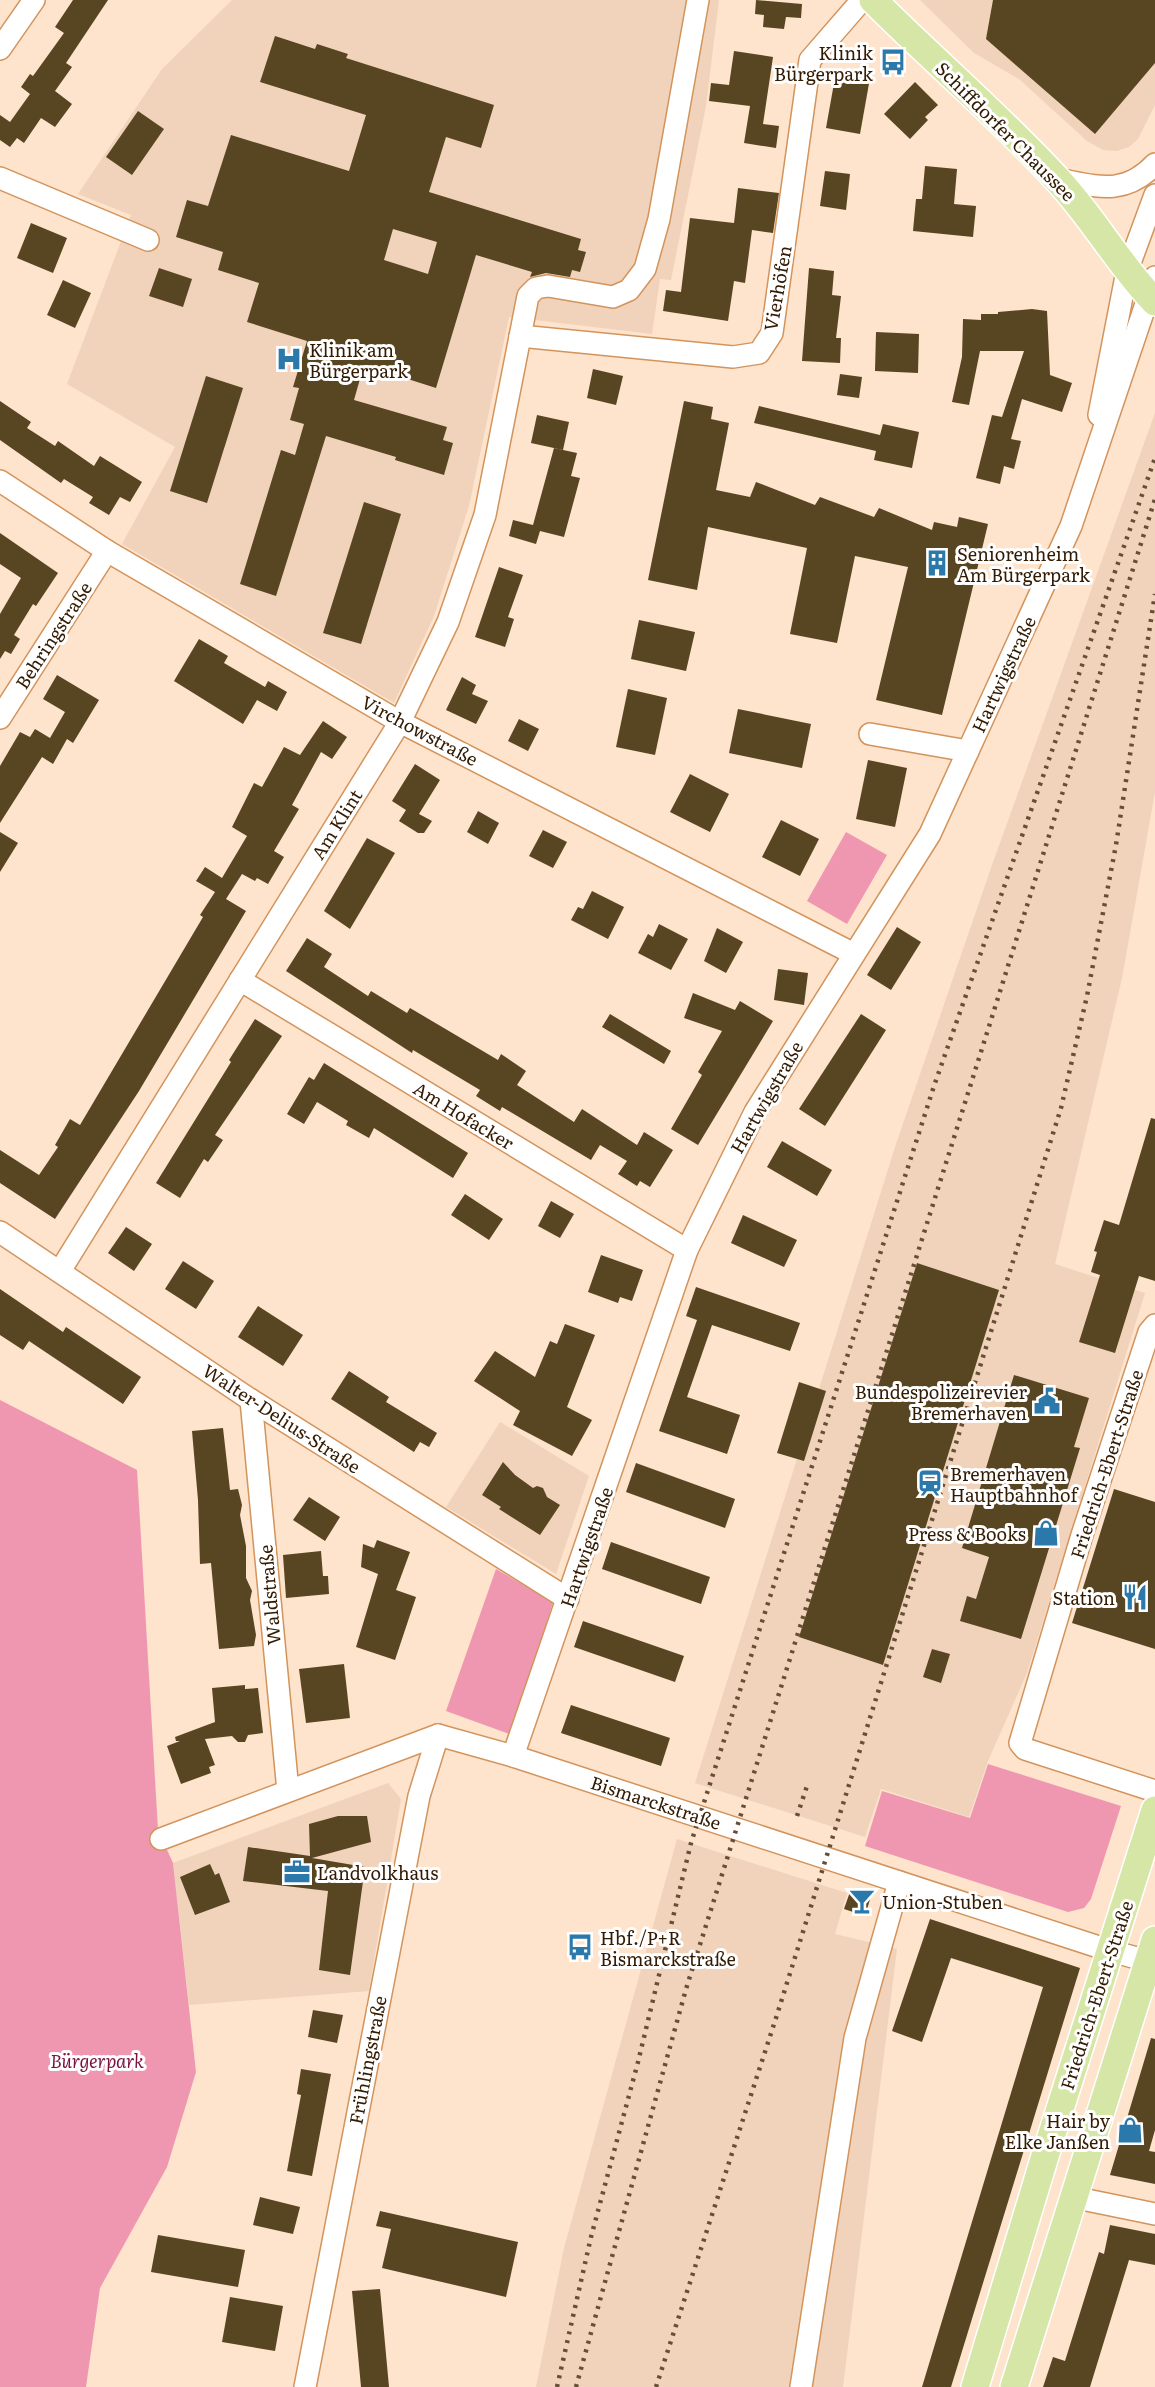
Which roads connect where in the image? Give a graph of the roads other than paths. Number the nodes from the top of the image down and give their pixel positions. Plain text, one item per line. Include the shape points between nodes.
1 (34, 0) edge
2 (698, 0) edge
3 (862, 0) edge
4 (873, 0) edge
5 (0, 49) edge
6 (1155, 164) edge
7 (0, 178) edge
8 (1057, 179) junction
9 (1155, 195) edge
10 (148, 240) dead end
11 (1127, 271) junction
12 (1153, 292) edge
13 (520, 336) junction
14 (1090, 471) junction
15 (0, 481) edge
16 (107, 551) junction
17 (0, 718) edge
18 (400, 722) junction
19 (870, 734) dead end
20 (968, 751) junction
21 (854, 954) junction
22 (240, 980) junction
23 (0, 1232) edge
24 (687, 1250) junction
25 (60, 1272) junction
26 (1155, 1325) edge
27 (251, 1400) junction
28 (568, 1599) junction
29 (438, 1735) junction
30 (513, 1756) junction
31 (288, 1791) junction
32 (1155, 1791) edge
33 (1155, 1810) edge
34 (160, 1839) dead end
35 (899, 1882) junction
36 (1111, 1951) junction
37 (1153, 1954) edge
38 (1072, 2197) junction
39 (1155, 2214) edge
40 (305, 2387) edge
41 (801, 2387) edge
42 (975, 2387) edge
43 (1014, 2387) edge

1 - 5 street
2 - 13 street, Am Klint via 658,219 645,269 629,290 613,297 548,286 536,288 528,296
3 - 13 street, Vierhöfen via 810,60 772,333 759,353 733,357
4 - 8 main road, Schiffdorfer Chaussee
6 - 8 street via 1119,188
7 - 10 street
8 - 11 main road, Schiffdorfer Chaussee
9 - 11 street, Hartwigstraße
11 - 12 main road, Schiffdorfer Chaussee
11 - 14 street, Hartwigstraße
12 - 14 street, Hartwigstraße
13 - 18 street, Am Klint via 485,515 448,622
14 - 20 street, Hartwigstraße via 1071,526
15 - 16 street, Virchowstraße
16 - 17 street, Behringstraße
16 - 18 street, Virchowstraße
18 - 21 street, Virchowstraße
18 - 22 street, Am Klint
19 - 20 street
20 - 21 street, Hartwigstraße via 930,834
21 - 24 street, Hartwigstraße via 755,1112
22 - 24 street, Am Hofacker
22 - 25 street, Am Klint
23 - 25 street, Walter-Delius-Straße
24 - 28 street, Hartwigstraße
25 - 27 street, Walter-Delius-Straße
26 - 32 street, Friedrich-Ebert-Straße via 1149,1332 1082,1535 1020,1743 1025,1749
27 - 28 street, Walter-Delius-Straße
27 - 31 street, Waldstraße
28 - 30 street, Hartwigstraße
29 - 30 street, Bismarckstraße
29 - 31 street
29 - 40 street, Frühlingstraße via 419,1796
30 - 35 street, Bismarckstraße
31 - 34 street
33 - 36 main road, Friedrich-Ebert-Straße
35 - 36 street, Bismarckstraße
35 - 41 street via 855,2038
36 - 37 street, Bismarckstraße
36 - 42 main road, Friedrich-Ebert-Straße
37 - 38 main road
38 - 39 street
38 - 43 main road

